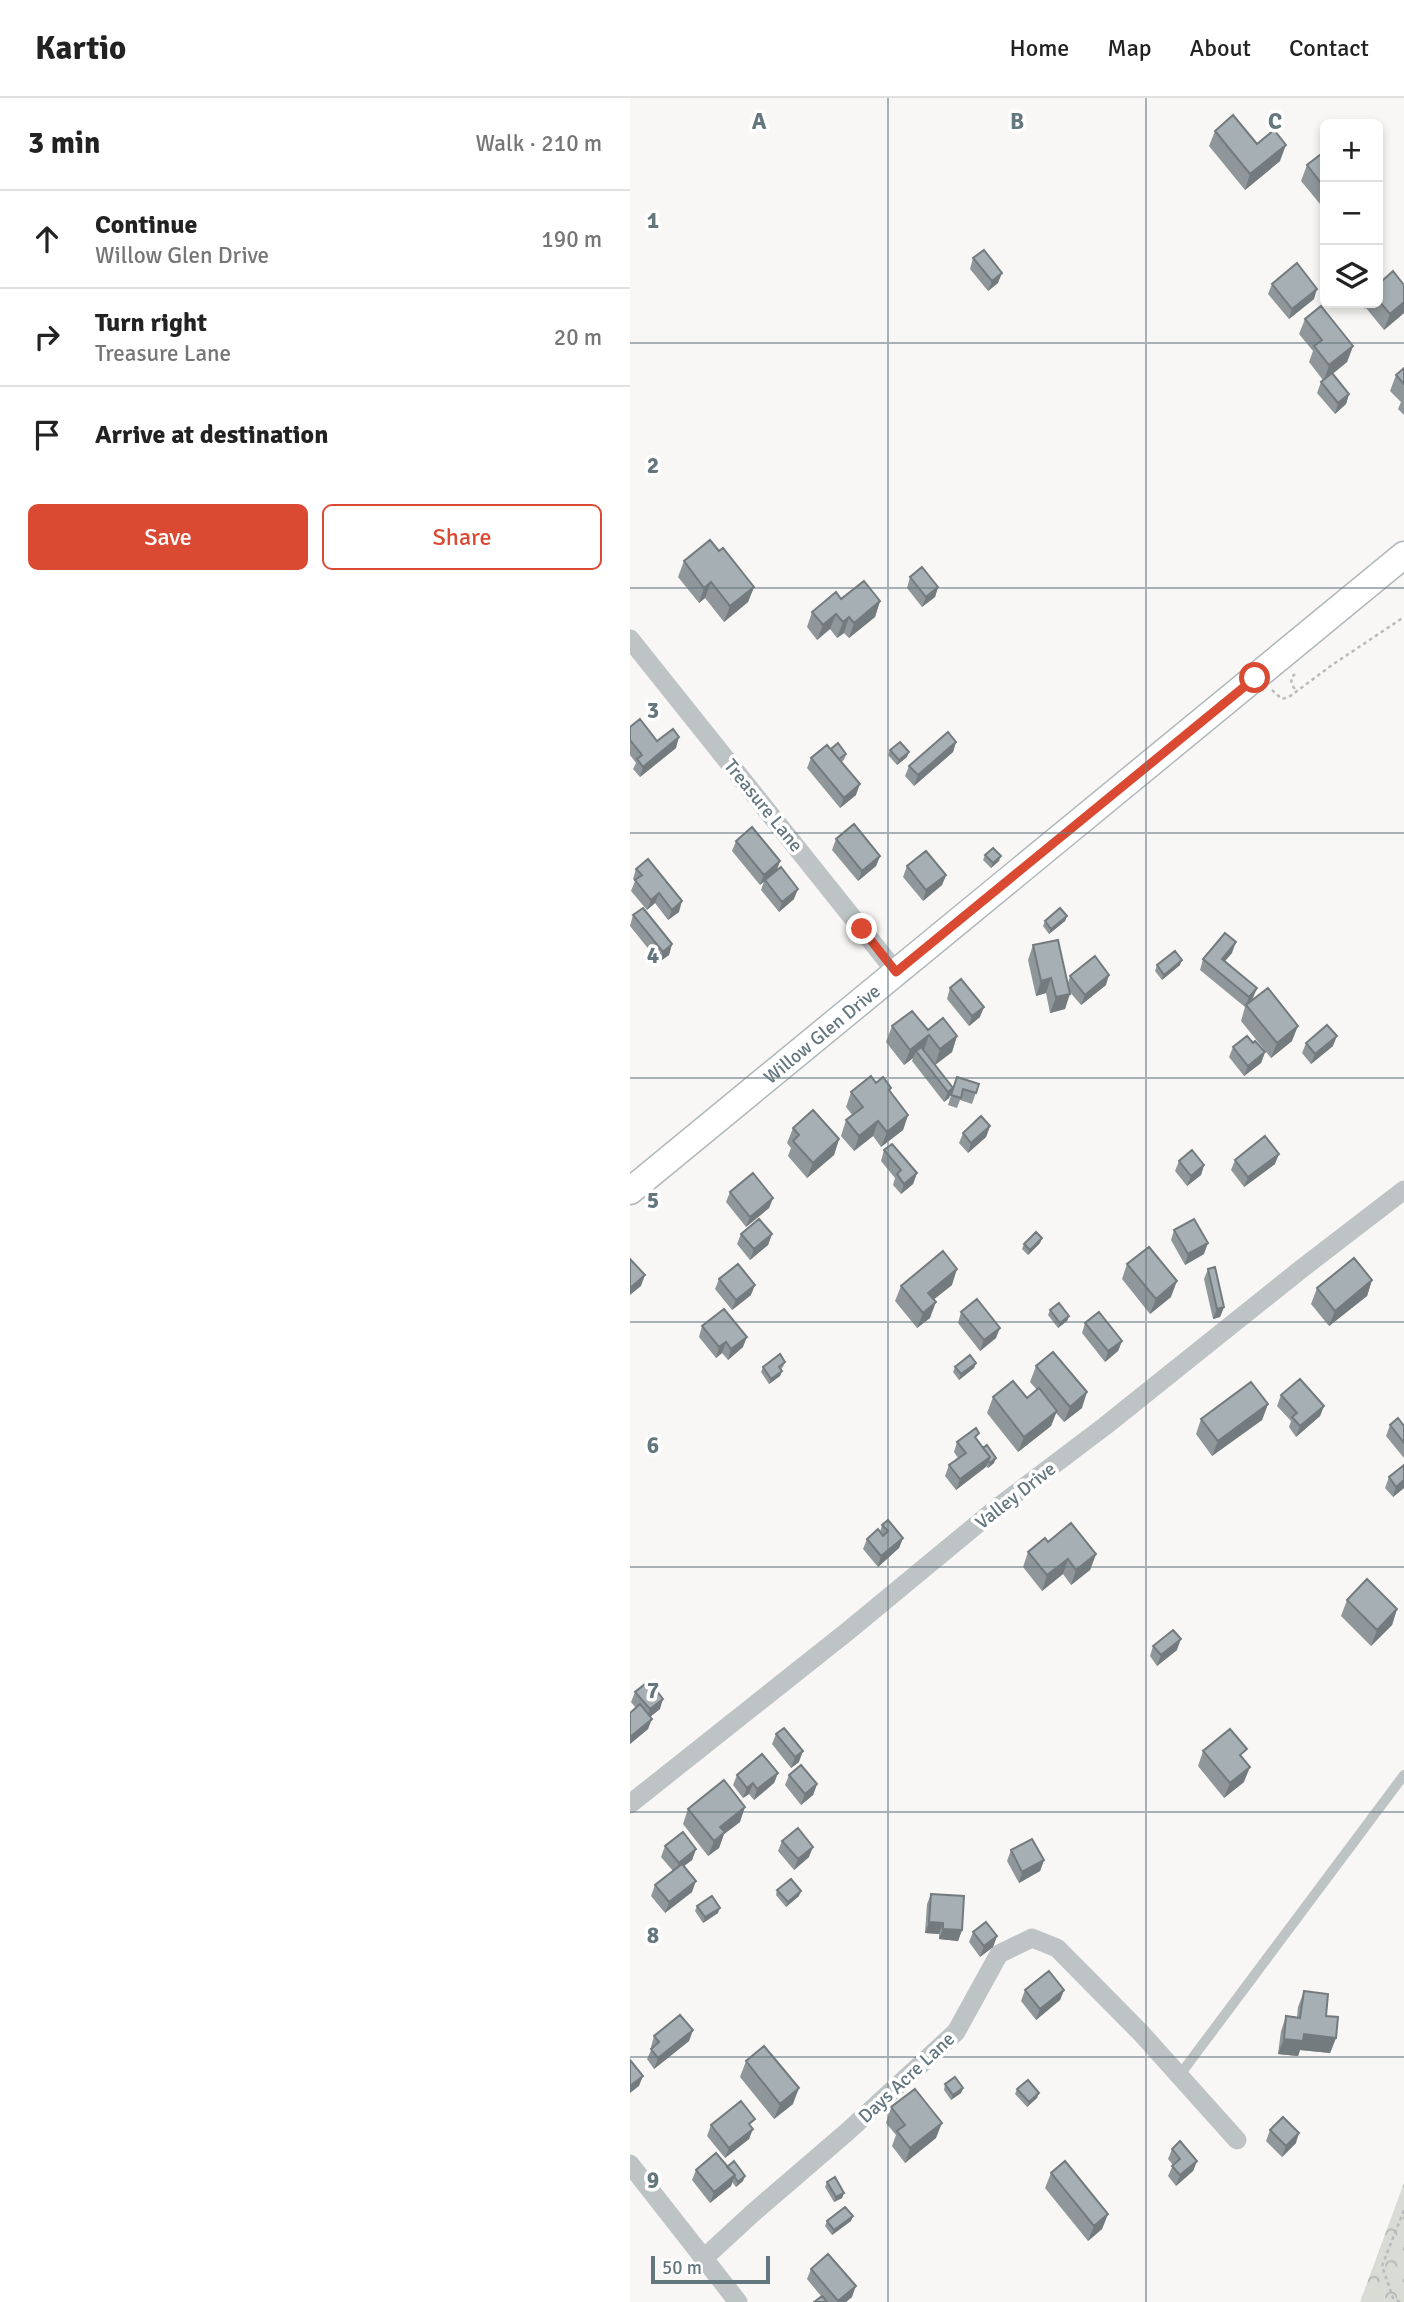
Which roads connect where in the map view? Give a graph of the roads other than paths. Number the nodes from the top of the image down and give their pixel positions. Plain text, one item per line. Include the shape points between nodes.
1 (1404, 555) edge
2 (630, 639) edge
3 (896, 972) junction
4 (1404, 1190) edge
5 (630, 1191) edge
6 (1404, 1775) edge
7 (630, 1804) edge
8 (1179, 2076) junction
9 (1237, 2140) dead end
10 (630, 2164) edge
11 (704, 2258) junction
12 (738, 2302) edge

1 - 3 main road, Willow Glen Drive
2 - 3 street, Treasure Lane
3 - 5 main road, Willow Glen Drive
4 - 7 street, Valley Drive via 998,1507
6 - 8 lane
8 - 9 street, Days Acre Lane
8 - 11 street, Days Acre Lane via 1057,1948 1032,1938 999,1954 956,2032
10 - 11 street
11 - 12 street

